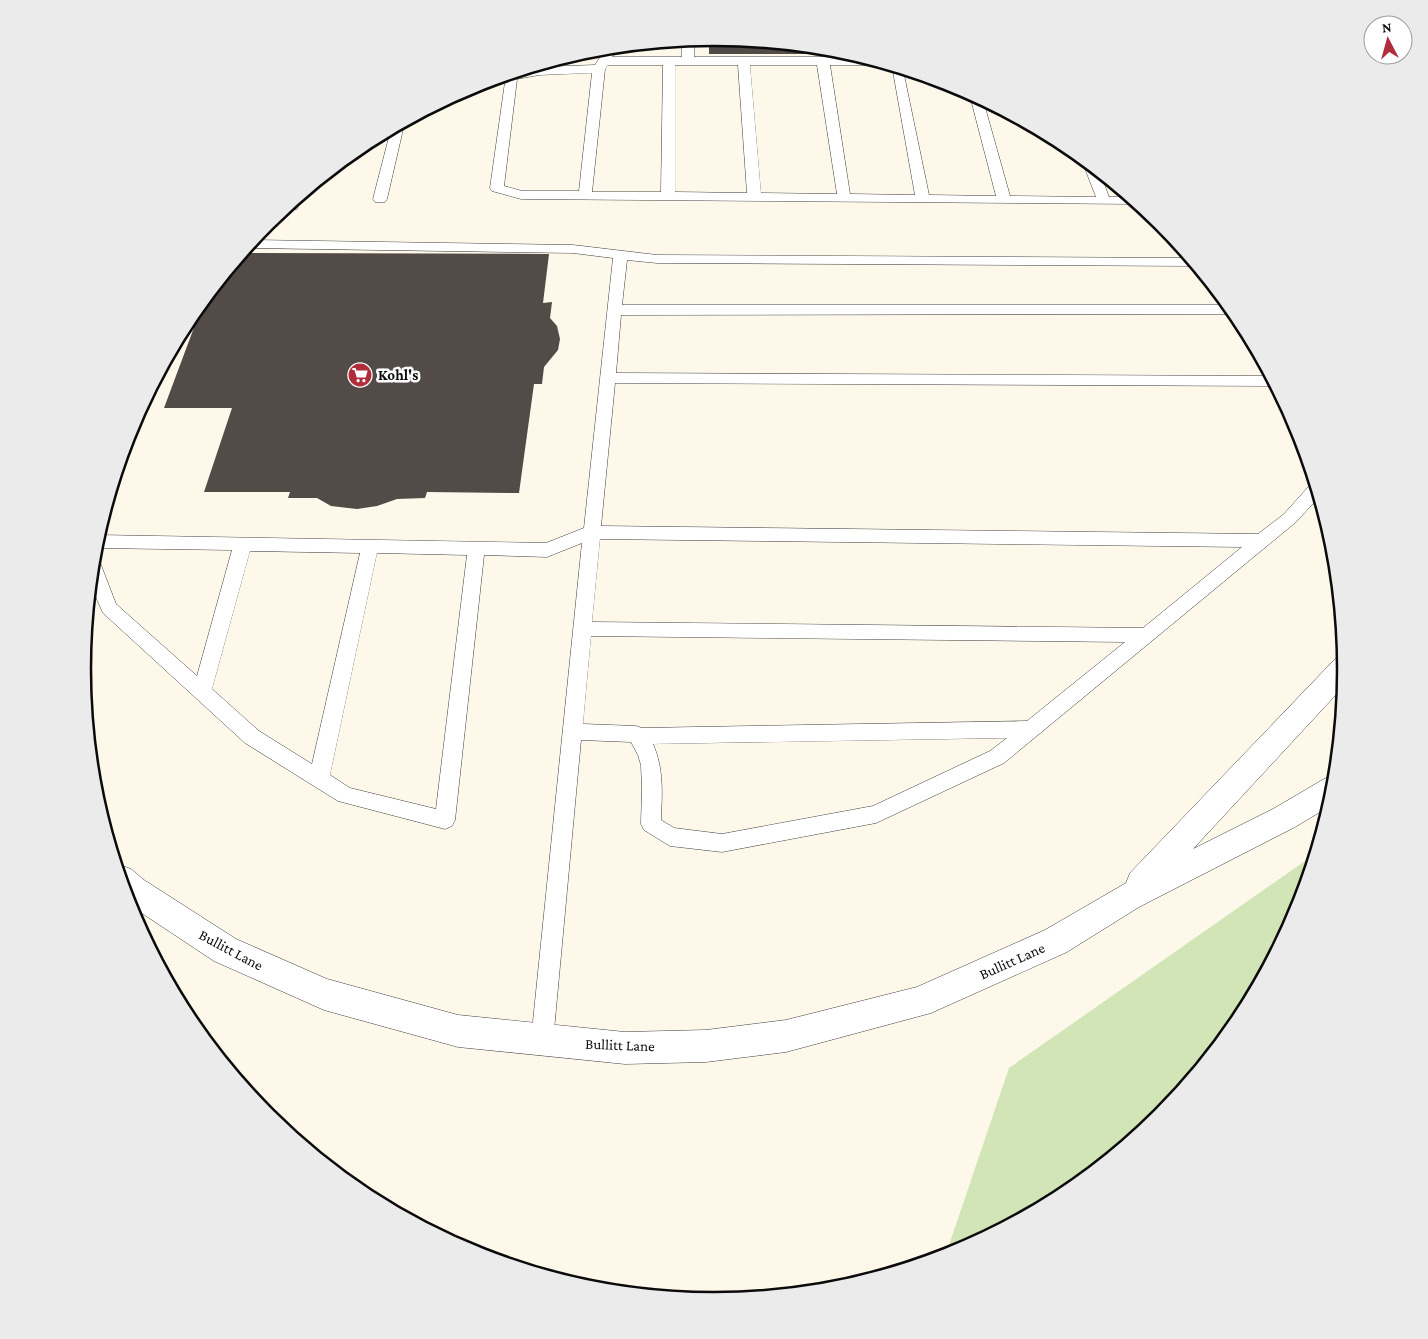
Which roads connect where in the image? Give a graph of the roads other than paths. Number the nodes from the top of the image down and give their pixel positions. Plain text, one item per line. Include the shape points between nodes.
1 (688, 47) edge
2 (608, 56) edge
3 (668, 61) junction
4 (688, 61) junction
5 (744, 61) junction
6 (822, 61) junction
7 (849, 61) edge
8 (602, 65) junction
9 (540, 71) edge
10 (898, 74) edge
11 (507, 82) edge
12 (979, 106) edge
13 (396, 134) edge
14 (1095, 177) edge
15 (585, 195) junction
16 (668, 196) junction
17 (754, 197) junction
18 (844, 198) junction
19 (380, 199) dead end
20 (923, 199) junction
21 (1004, 200) junction
22 (1104, 200) junction
23 (1125, 201) edge
24 (259, 244) edge
25 (620, 256) junction
26 (1185, 262) edge
27 (614, 310) junction
28 (1223, 310) edge
29 (608, 378) junction
30 (1266, 381) edge
31 (1312, 494) edge
32 (592, 532) junction
33 (105, 541) edge
34 (1261, 541) junction
35 (243, 544) junction
36 (370, 546) junction
37 (476, 549) junction
38 (97, 580) edge
39 (583, 629) junction
40 (1147, 636) junction
41 (1337, 676) edge
42 (202, 692) junction
43 (1032, 729) junction
44 (573, 732) junction
45 (638, 736) junction
46 (319, 778) junction
47 (1324, 794) edge
48 (131, 888) edge
49 (1128, 897) junction
50 (542, 1041) junction

1 - 4 lane
2 - 8 lane
3 - 4 lane
3 - 8 lane
3 - 16 lane
4 - 5 lane
5 - 6 lane
5 - 17 lane
6 - 7 lane
6 - 18 lane
8 - 9 lane
8 - 15 lane
10 - 20 lane
11 - 15 lane via 497,188 521,195
12 - 21 lane
13 - 19 lane
14 - 22 lane
15 - 16 lane
16 - 17 lane
17 - 18 lane
18 - 20 lane
20 - 21 lane
21 - 22 lane
22 - 23 lane
24 - 25 lane via 573,249
25 - 26 lane via 657,259
25 - 27 lane
27 - 28 lane
27 - 29 lane
29 - 30 lane
29 - 32 lane
31 - 34 lane via 1290,518
32 - 34 lane
32 - 37 lane via 547,550
32 - 39 lane
33 - 35 lane
34 - 40 lane
35 - 36 lane
35 - 42 lane
36 - 37 lane
36 - 46 lane
37 - 46 lane via 445,820 346,794
38 - 42 lane via 109,608
39 - 40 lane
39 - 44 lane
40 - 43 lane
41 - 49 street, Bullitt Lane
42 - 46 lane via 252,737
43 - 45 lane
43 - 45 lane via 997,757 876,814 722,843 670,837 651,824 652,765
44 - 45 lane
44 - 50 lane
47 - 49 street, Bullitt Lane via 1284,818
48 - 50 street, Bullitt Lane via 225,950 324,994 458,1031
49 - 50 street, Bullitt Lane via 1056,941 919,1002 786,1036 706,1046 634,1048

